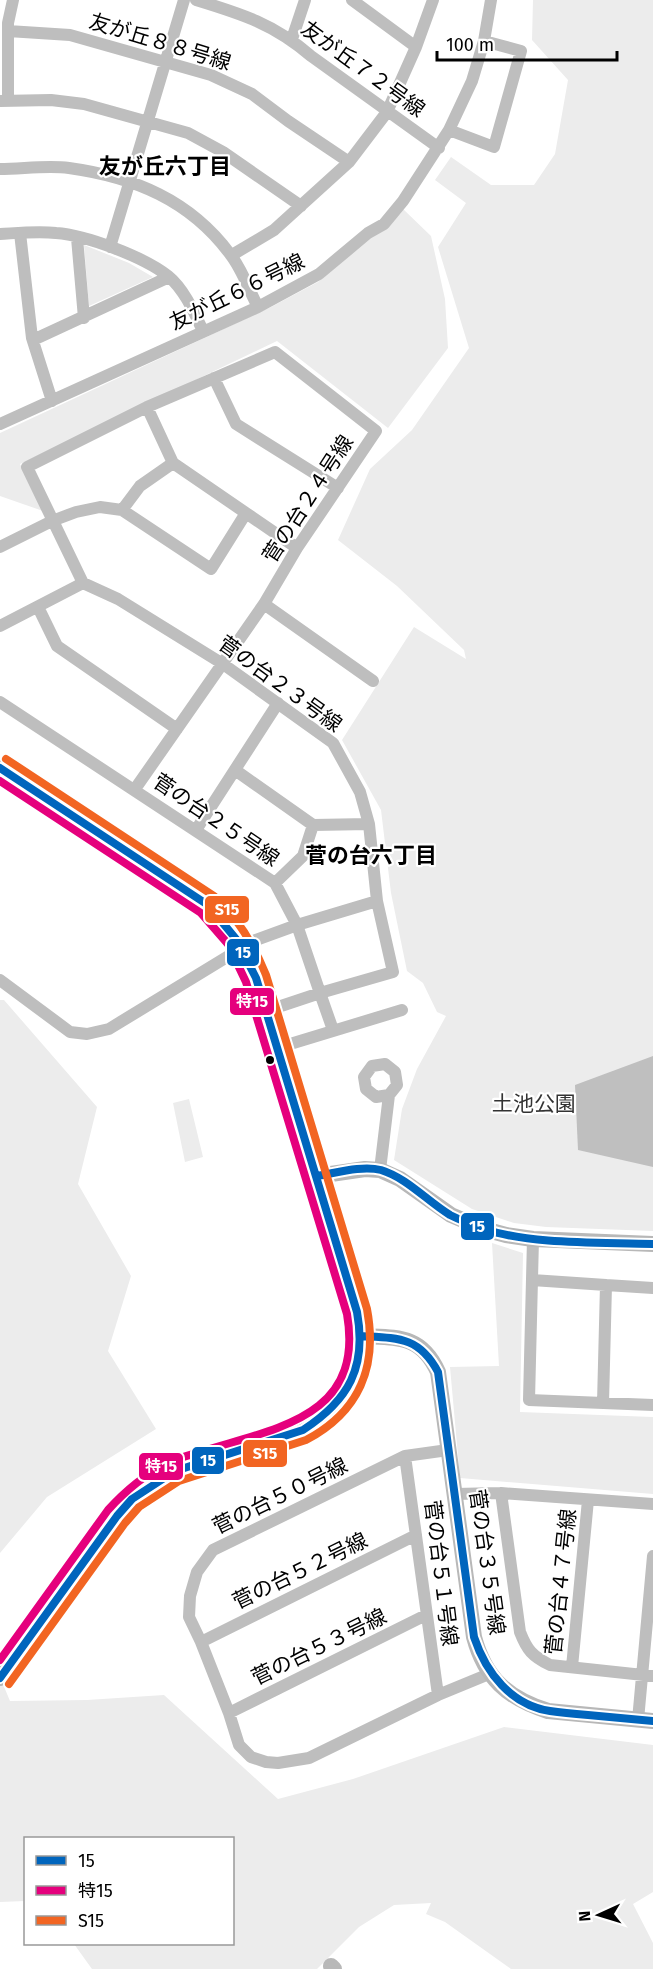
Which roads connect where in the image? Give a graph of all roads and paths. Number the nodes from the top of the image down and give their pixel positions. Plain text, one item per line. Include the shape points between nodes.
1 (13, 0) edge
2 (184, 0) edge
3 (196, 0) edge
4 (305, 0) edge
5 (433, 0) edge
6 (487, 1) edge
7 (360, 2) edge
8 (8, 31) junction
9 (292, 39) junction
10 (484, 41) junction
11 (416, 47) junction
12 (165, 61) junction
13 (4, 101) edge
14 (387, 112) junction
15 (147, 122) junction
16 (449, 130) junction
17 (439, 148) junction
18 (349, 162) junction
19 (0, 169) edge
20 (130, 181) junction
21 (302, 206) junction
22 (20, 233) junction
23 (0, 234) edge
24 (77, 238) junction
25 (110, 247) junction
26 (232, 255) junction
27 (169, 277) junction
28 (258, 307) junction
29 (84, 318) junction
30 (203, 331) junction
31 (33, 340) junction
32 (214, 378) junction
33 (52, 401) junction
34 (147, 407) junction
35 (0, 424) edge
36 (173, 463) junction
37 (338, 488) junction
38 (122, 510) junction
39 (246, 513) junction
40 (52, 521) junction
41 (0, 547) edge
42 (297, 548) junction
43 (83, 583) junction
44 (264, 604) junction
45 (38, 607) junction
46 (0, 627) edge
47 (223, 664) junction
48 (373, 681) dead end
49 (0, 702) edge
50 (278, 703) junction
51 (177, 729) junction
52 (0, 768) edge
53 (234, 770) junction
54 (135, 789) junction
55 (369, 824) junction
56 (313, 825) junction
57 (196, 830) junction
58 (275, 883) junction
59 (377, 901) junction
60 (297, 925) junction
61 (243, 947) junction
62 (0, 980) edge
63 (320, 993) junction
64 (402, 1010) dead end
65 (266, 1011) junction
66 (333, 1030) junction
67 (277, 1048) junction
68 (389, 1095) dead end
69 (380, 1170) junction
70 (317, 1176) junction
71 (532, 1239) junction
72 (653, 1244) edge
73 (532, 1280) junction
74 (606, 1285) junction
75 (653, 1288) edge
76 (360, 1336) junction
77 (603, 1403) junction
78 (653, 1406) edge
79 (448, 1450) junction
80 (405, 1456) junction
81 (501, 1493) junction
82 (455, 1494) junction
83 (588, 1500) junction
84 (653, 1504) edge
85 (416, 1535) junction
86 (653, 1556) edge
87 (426, 1615) junction
88 (201, 1642) junction
89 (572, 1667) junction
90 (489, 1674) junction
91 (648, 1675) edge
92 (0, 1678) edge
93 (438, 1695) junction
94 (229, 1713) junction
95 (646, 1721) edge

1 - 8 street
2 - 12 street
3 - 9 street, 友が丘７２号線 via 264,23
4 - 9 street
5 - 11 street
6 - 10 street, 友が丘６６号線
7 - 11 street
8 - 12 street, 友が丘８８号線 via 70,35
8 - 13 street
9 - 14 street, 友が丘７２号線
10 - 16 street, 友が丘６６号線 via 472,81
10 - 16 street via 521,51 494,147
11 - 14 street
12 - 15 street
12 - 18 street, 友が丘８８号線 via 211,75 252,94
13 - 15 street via 84,104
14 - 17 street, 友が丘７２号線
14 - 18 street
15 - 20 street
15 - 21 street via 188,133
16 - 17 street, 友が丘６６号線
17 - 28 street, 友が丘６６号線 via 384,224 368,232 319,274
18 - 21 street
19 - 20 street via 68,167
20 - 25 street
20 - 26 street via 166,196 201,220
21 - 26 street via 274,230
22 - 23 street
22 - 24 street via 57,233
22 - 31 street
24 - 25 street
24 - 29 street
25 - 27 street
26 - 28 street
27 - 29 street
27 - 30 street
28 - 30 street, 友が丘６６号線
29 - 31 street
30 - 33 street, 友が丘６６号線
31 - 33 street
32 - 34 street, 菅の台２４号線
32 - 37 street via 236,424
32 - 37 street, 菅の台２４号線 via 275,352 376,431
33 - 35 street, 友が丘６６号線
34 - 36 street
34 - 40 street, 菅の台２４号線 via 27,467
36 - 38 street via 140,486
36 - 39 street
37 - 42 street, 菅の台２４号線
38 - 39 street via 211,569
38 - 40 street via 100,507
39 - 42 street
40 - 41 street
40 - 43 street, 菅の台２４号線
42 - 44 street, 菅の台２４号線
43 - 45 street
43 - 47 street, 菅の台２３号線 via 118,599
44 - 47 street, 菅の台２４号線
44 - 48 street
45 - 46 street
45 - 51 street via 57,646
47 - 50 street, 菅の台２３号線
47 - 51 street, 菅の台２４号線
49 - 54 street, 菅の台２５号線
50 - 53 street
50 - 55 street, 菅の台２３号線 via 333,742 360,792
51 - 54 street, 菅の台２４号線
52 - 61 street via 208,905 230,926
53 - 56 street
53 - 57 street
54 - 57 street, 菅の台２５号線
55 - 56 street
55 - 59 street, 菅の台２３号線
56 - 58 street via 303,856
57 - 58 street, 菅の台２５号線
58 - 60 street, 菅の台２５号線
59 - 60 street
59 - 63 street via 393,972
60 - 61 street
60 - 63 street, 菅の台２５号線
61 - 62 street via 109,1029 87,1034 70,1032
61 - 65 street
63 - 65 street
63 - 66 street, 菅の台２５号線
64 - 66 street
65 - 67 street
66 - 67 street
67 - 70 street
68 - 69 street
69 - 70 street
69 - 71 street via 400,1179 451,1215 484,1229
70 - 76 street via 357,1312
71 - 72 street
71 - 73 street
73 - 74 street
73 - 77 street via 529,1400
74 - 75 street
74 - 77 street
76 - 79 street, 菅の台３５号線 via 407,1339 431,1357 438,1372
76 - 92 street via 359,1363 349,1387 320,1420 303,1430 175,1471 132,1499
77 - 78 street
79 - 80 street, 菅の台５０号線
79 - 82 street, 菅の台３５号線
80 - 85 street, 菅の台５１号線
80 - 88 street, 菅の台５０号線 via 213,1550 197,1572 190,1596 189,1617
81 - 82 street
81 - 83 street
81 - 89 street via 525,1646 535,1658 550,1665
82 - 90 street, 菅の台３５号線 via 474,1637
83 - 84 street
83 - 89 street, 菅の台４７号線
85 - 87 street, 菅の台５１号線
85 - 88 street, 菅の台５２号線
86 - 91 street
87 - 93 street, 菅の台５１号線
87 - 94 street, 菅の台５３号線
88 - 94 street, 菅の台５０号線
89 - 91 street
90 - 93 street, 菅の台５０号線
90 - 95 street, 菅の台３５号線 via 512,1695 541,1708
91 - 95 street
93 - 94 street, 菅の台５０号線 via 309,1758 278,1762 251,1757 239,1745

